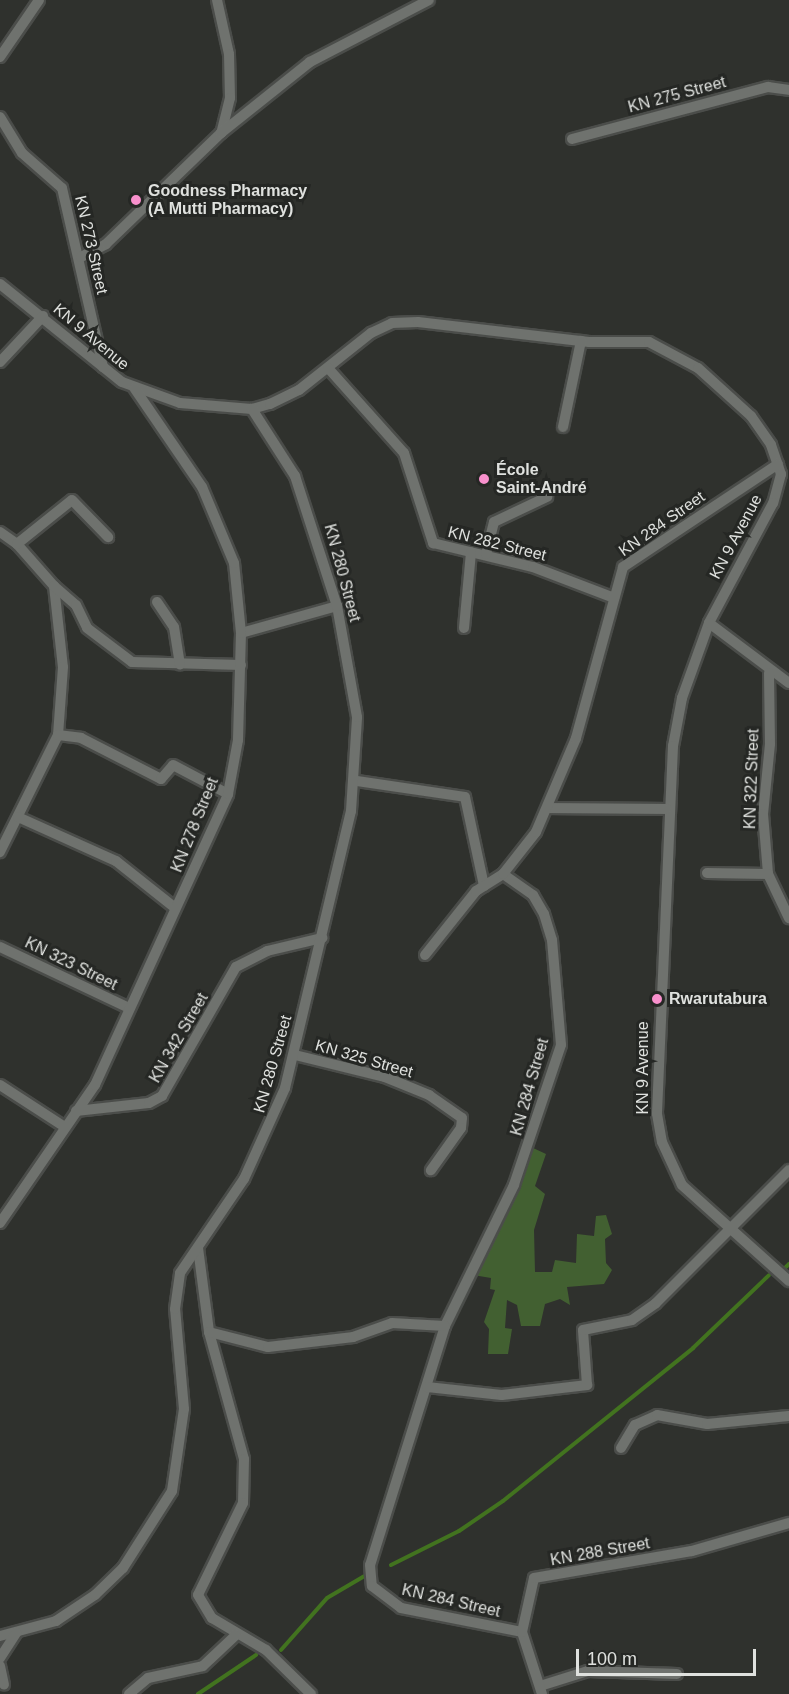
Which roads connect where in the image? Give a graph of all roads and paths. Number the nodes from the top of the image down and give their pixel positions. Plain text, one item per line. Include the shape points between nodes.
1 (39, 0) edge
2 (217, 0) edge
3 (429, 0) edge
4 (0, 57) edge
5 (789, 90) edge
6 (0, 117) edge
7 (221, 133) junction
8 (572, 139) dead end
9 (81, 257) junction
10 (0, 284) edge
11 (43, 316) junction
12 (581, 341) junction
13 (0, 362) edge
14 (103, 367) junction
15 (328, 368) junction
16 (135, 389) junction
17 (252, 410) junction
18 (563, 428) dead end
19 (783, 466) edge
20 (547, 497) dead end
21 (0, 532) edge
22 (108, 537) dead end
23 (17, 543) junction
24 (471, 552) junction
25 (486, 554) junction
26 (54, 586) junction
27 (614, 598) junction
28 (158, 602) dead end
29 (337, 606) junction
30 (709, 623) junction
31 (464, 628) dead end
32 (242, 633) junction
33 (180, 665) junction
34 (241, 665) junction
35 (769, 673) junction
36 (789, 683) edge
37 (58, 735) junction
38 (357, 781) junction
39 (228, 794) junction
40 (548, 808) junction
41 (666, 809) junction
42 (18, 817) junction
43 (0, 852) edge
44 (707, 873) dead end
45 (503, 874) junction
46 (768, 874) junction
47 (484, 886) junction
48 (174, 907) junction
49 (789, 918) edge
50 (322, 938) junction
51 (0, 946) edge
52 (425, 955) dead end
53 (129, 1008) junction
54 (295, 1055) junction
55 (0, 1085) edge
56 (76, 1111) junction
57 (64, 1127) junction
58 (431, 1170) dead end
59 (789, 1170) edge
60 (0, 1223) edge
61 (731, 1229) junction
62 (198, 1248) junction
63 (789, 1281) edge
64 (445, 1326) junction
65 (209, 1332) junction
66 (427, 1387) junction
67 (789, 1416) edge
68 (621, 1448) dead end
69 (789, 1523) edge
70 (522, 1632) junction
71 (16, 1633) junction
72 (0, 1636) edge
73 (235, 1636) junction
74 (0, 1658) edge
75 (0, 1666) edge
76 (677, 1674) dead end
77 (4, 1685) dead end
78 (541, 1690) edge
79 (129, 1694) edge
80 (310, 1694) edge

1 - 4 street
2 - 7 street via 229,54 230,98
3 - 7 street via 310,62
5 - 8 street, KN 275 Street via 768,87
6 - 9 street, KN 273 Street via 22,153 62,188
7 - 9 street via 106,244
9 - 14 street, KN 273 Street
10 - 11 street, KN 9 Avenue
11 - 13 street
11 - 14 street, KN 9 Avenue
12 - 15 street, KN 9 Avenue via 479,326 392,323
12 - 18 street
12 - 19 street, KN 9 Avenue via 622,339 669,348 751,416
14 - 16 street, KN 9 Avenue
15 - 17 street, KN 9 Avenue via 299,390
15 - 24 street, KN 282 Street via 404,453 433,543
16 - 17 street, KN 9 Avenue via 180,403
16 - 32 street, KN 278 Street via 202,487 224,533 234,562
17 - 29 street, KN 280 Street via 299,487
19 - 27 street, KN 284 Street via 623,567
19 - 30 street, KN 9 Avenue via 773,503
20 - 25 street via 494,522
21 - 23 street
22 - 23 street via 72,500
23 - 26 street
24 - 25 street, KN 282 Street
24 - 31 street
25 - 27 street, KN 282 Street
26 - 33 street via 106,647 132,662
26 - 37 street via 63,667
27 - 40 street, KN 284 Street via 587,706
28 - 33 street via 174,627
29 - 32 street
29 - 38 street, KN 280 Street via 357,717
30 - 35 street
30 - 41 street, KN 9 Avenue via 682,698
32 - 34 street, KN 278 Street
33 - 34 street
34 - 39 street, KN 278 Street via 238,740
35 - 36 street
35 - 46 street, KN 322 Street via 770,744 763,814
37 - 39 street via 81,738 161,779 173,765
37 - 42 street
38 - 47 street via 465,797
38 - 50 street, KN 280 Street
39 - 48 street, KN 278 Street
40 - 41 street
40 - 45 street, KN 284 Street
41 - 61 street, KN 9 Avenue via 657,1114 662,1142 682,1185
42 - 43 street
42 - 48 street via 116,861
44 - 46 street
45 - 47 street
45 - 64 street, KN 284 Street via 533,895 544,914 552,940 561,1045 514,1185
46 - 49 street, KN 322 Street
47 - 52 street
48 - 53 street, KN 278 Street
50 - 54 street, KN 280 Street
50 - 56 street, KN 342 Street via 267,951 236,967 162,1096 149,1103
51 - 53 street, KN 323 Street
53 - 56 street, KN 278 Street via 95,1085
54 - 58 street, KN 325 Street via 385,1077 429,1095 462,1118 461,1128
54 - 62 street, KN 280 Street via 267,1135
55 - 57 street
56 - 57 street, KN 278 Street
57 - 60 street, KN 278 Street
59 - 61 street
61 - 63 street, KN 9 Avenue
61 - 66 street via 689,1275 640,1314 583,1330 587,1385 502,1395
62 - 65 street
62 - 71 street, KN 280 Street via 180,1273 177,1289 184,1409 172,1491 123,1568 95,1595 56,1621
64 - 65 street via 392,1323 353,1337 268,1347
64 - 66 street, KN 284 Street
65 - 73 street via 244,1459 243,1503 198,1595 212,1618
66 - 70 street, KN 284 Street via 374,1548 372,1586 401,1608
67 - 68 street via 707,1425 657,1415 635,1425
69 - 70 street, KN 288 Street via 692,1551 534,1578
70 - 78 street
71 - 72 street, KN 280 Street
71 - 74 street
73 - 79 street via 202,1666 148,1678
73 - 80 street via 266,1650
75 - 77 street
76 - 78 street via 588,1671

